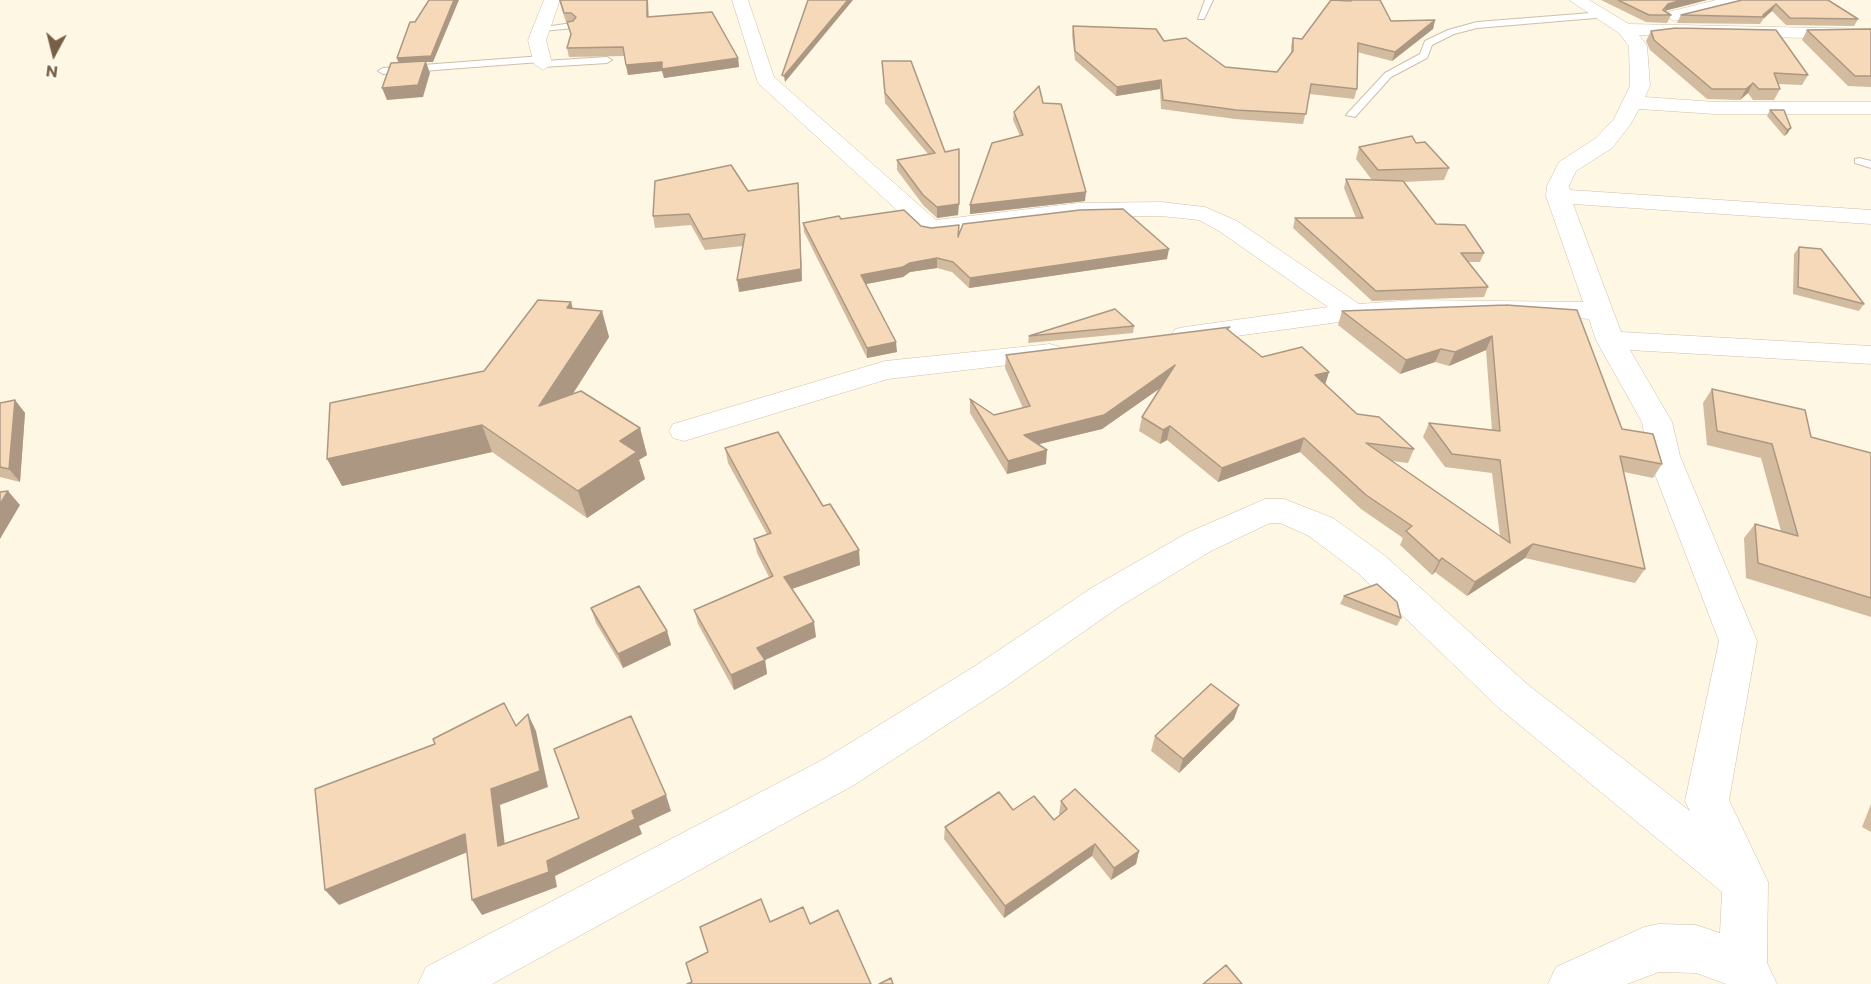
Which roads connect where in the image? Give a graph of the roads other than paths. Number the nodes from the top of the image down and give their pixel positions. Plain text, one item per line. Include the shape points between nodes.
1 (552, 0) edge
2 (740, 0) edge
3 (1209, 0) edge
4 (1577, 0) edge
5 (1736, 0) edge
6 (1201, 17) dead end
7 (1621, 22) junction
8 (572, 26) edge
9 (542, 28) junction
10 (1871, 34) edge
11 (607, 60) edge
12 (542, 62) junction
13 (383, 71) dead end
14 (1632, 102) junction
15 (1871, 108) edge
16 (1351, 115) dead end
17 (1859, 161) dead end
18 (1871, 165) edge
19 (1558, 196) junction
20 (1871, 217) edge
21 (1354, 312) junction
22 (1606, 326) junction
23 (1154, 339) edge
24 (1071, 351) edge
25 (1871, 355) edge
26 (684, 430) dead end
27 (1744, 882) junction
28 (1748, 975) edge
29 (443, 984) edge
30 (1573, 984) edge

1 - 9 street
2 - 21 street via 765,79 931,228 1079,210 1205,214
3 - 6 lane
4 - 7 street
5 - 7 street via 1712,8
7 - 10 street
7 - 14 street via 1638,46 1640,86
7 - 16 lane via 1477,25 1451,32 1428,43 1424,56 1388,75
8 - 9 lane
9 - 12 street via 537,40
11 - 12 lane
12 - 13 lane
14 - 15 street via 1726,108
14 - 19 street via 1623,121 1604,143 1567,167
17 - 18 lane
19 - 20 street
19 - 22 street
21 - 22 street via 1552,308
21 - 23 street
22 - 25 street
22 - 27 street via 1657,422 1664,456 1738,641 1707,801
24 - 26 street via 885,370
27 - 28 street
27 - 29 street via 1513,696 1371,564 1321,527 1284,512 1265,511 1199,542 1106,597 989,677 838,772
28 - 30 street via 1696,949 1659,948 1644,951

